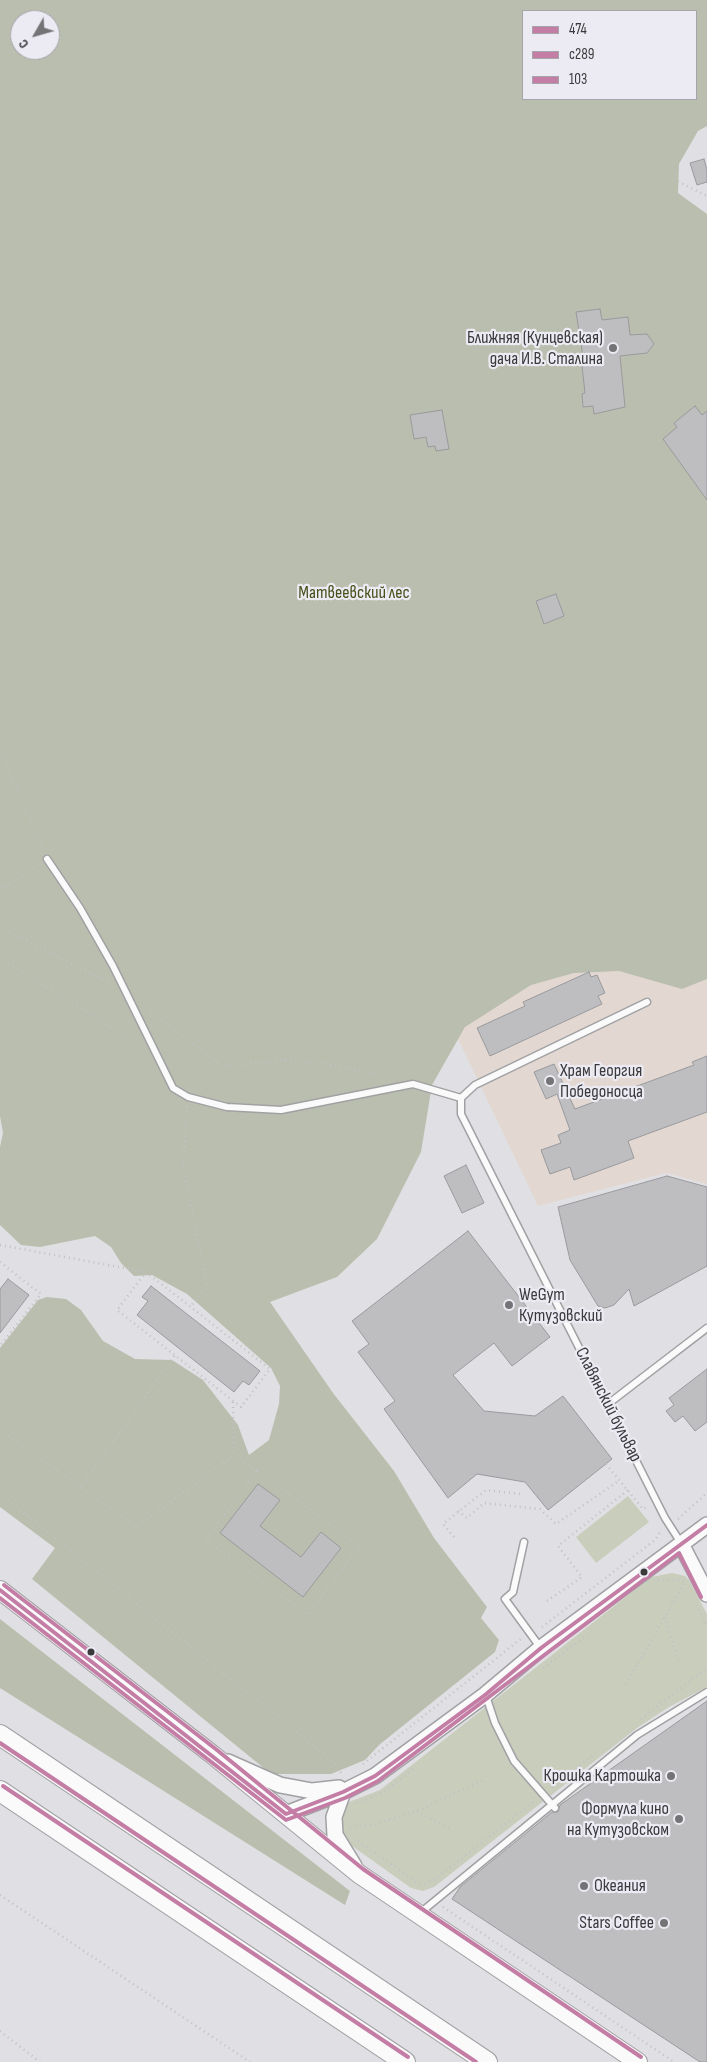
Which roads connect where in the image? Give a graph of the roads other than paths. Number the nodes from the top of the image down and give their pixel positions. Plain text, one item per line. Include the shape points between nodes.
1 (47, 859) road end
2 (648, 1002) dead end
3 (461, 1098) junction
4 (707, 1328) edge
5 (608, 1404) junction
6 (707, 1525) edge
7 (524, 1542) dead end
8 (681, 1544) junction
9 (0, 1590) edge
10 (707, 1594) edge
11 (541, 1648) junction
12 (707, 1692) edge
13 (485, 1695) junction
14 (0, 1735) edge
15 (213, 1755) junction
16 (358, 1786) junction
17 (0, 1791) edge
18 (342, 1792) junction
19 (553, 1806) junction
20 (286, 1814) junction
21 (358, 1874) junction
22 (417, 1915) junction
23 (405, 2062) edge
24 (486, 2062) edge
25 (638, 2062) edge

1 - 3 lane via 80,908 126,991 173,1088 188,1098 227,1107 281,1110 414,1084
2 - 3 lane via 475,1085
3 - 5 lane, Славянский бульвар via 461,1114
4 - 5 lane
5 - 8 lane, Славянский бульвар
6 - 8 street
7 - 11 lane via 513,1592 504,1599
8 - 10 street, Славянский бульвар
8 - 11 street
9 - 15 main road
11 - 13 street
12 - 19 lane via 637,1735
13 - 16 street
13 - 19 lane via 514,1761
14 - 24 main road
15 - 16 street via 273,1782 298,1789 312,1791
15 - 20 main road
16 - 18 street
17 - 23 main road
18 - 20 street
18 - 21 street via 334,1816 335,1834
19 - 22 lane
20 - 21 main road
21 - 22 main road
22 - 25 main road

